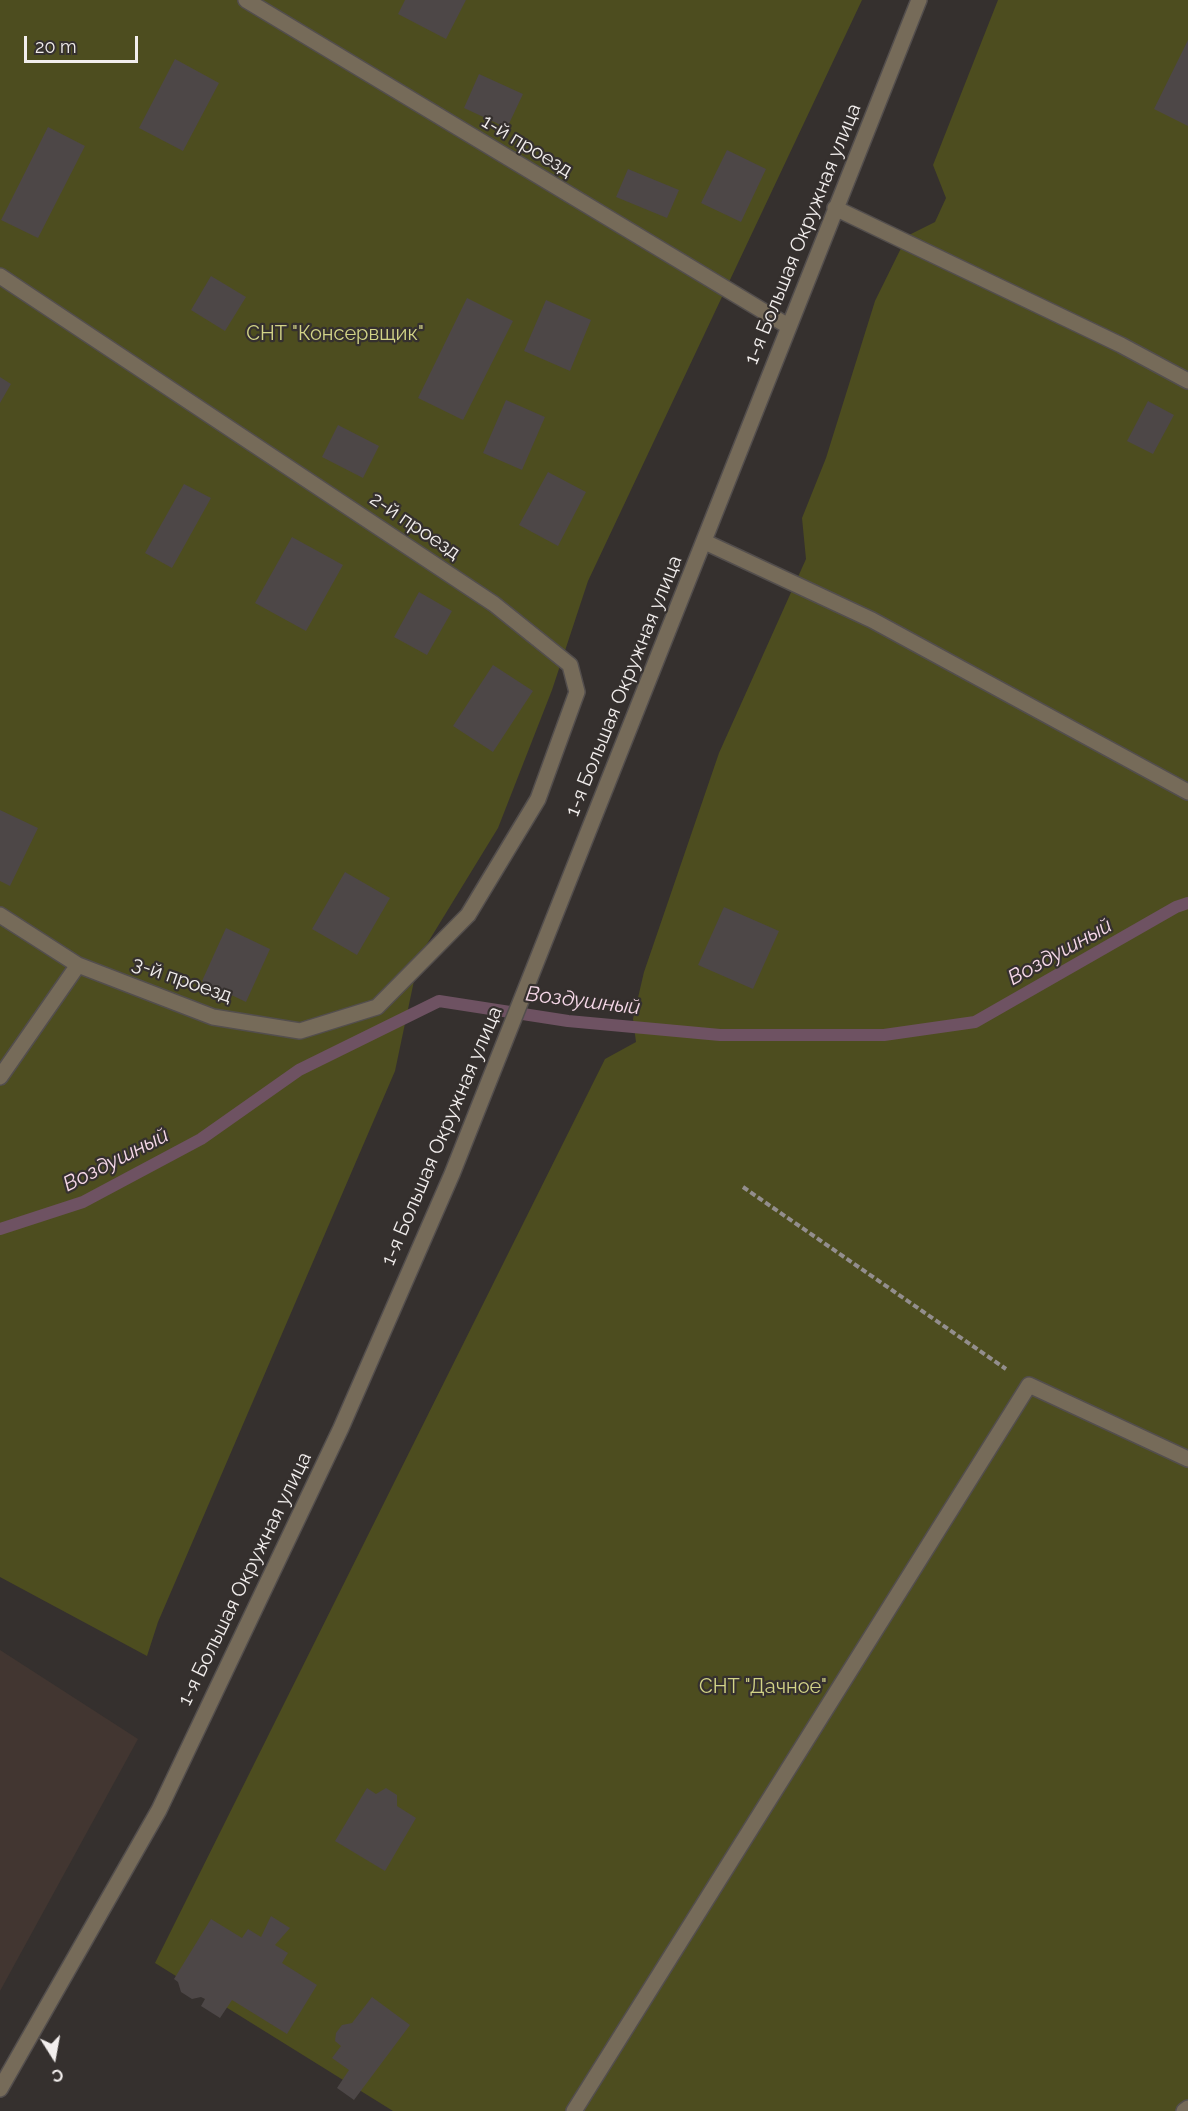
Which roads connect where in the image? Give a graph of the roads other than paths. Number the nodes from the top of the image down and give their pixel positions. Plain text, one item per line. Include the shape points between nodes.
1 (246, 0) edge
2 (919, 0) edge
3 (835, 208) junction
4 (0, 276) edge
5 (788, 326) junction
6 (1188, 381) edge
7 (705, 542) junction
8 (1188, 792) edge
9 (0, 915) edge
10 (468, 915) joint
11 (78, 965) junction
12 (0, 1077) edge
13 (1188, 1459) edge
14 (0, 2089) edge
15 (1188, 2108) edge
16 (574, 2111) edge
17 (1184, 2111) edge

1 - 5 street, 1-й проезд
2 - 3 street, 1-я Большая Окружная улица
3 - 5 street, 1-я Большая Окружная улица
3 - 6 street
4 - 10 street, 2-й проезд via 494,604 570,666 577,692 538,799
5 - 7 street, 1-я Большая Окружная улица
7 - 8 street via 872,620
7 - 14 street, 1-я Большая Окружная улица via 452,1174 341,1428 159,1810
9 - 11 street, 3-й проезд
10 - 11 street, 3-й проезд via 377,1007 300,1031 213,1017
11 - 12 street
13 - 16 street via 1029,1385
15 - 17 street

